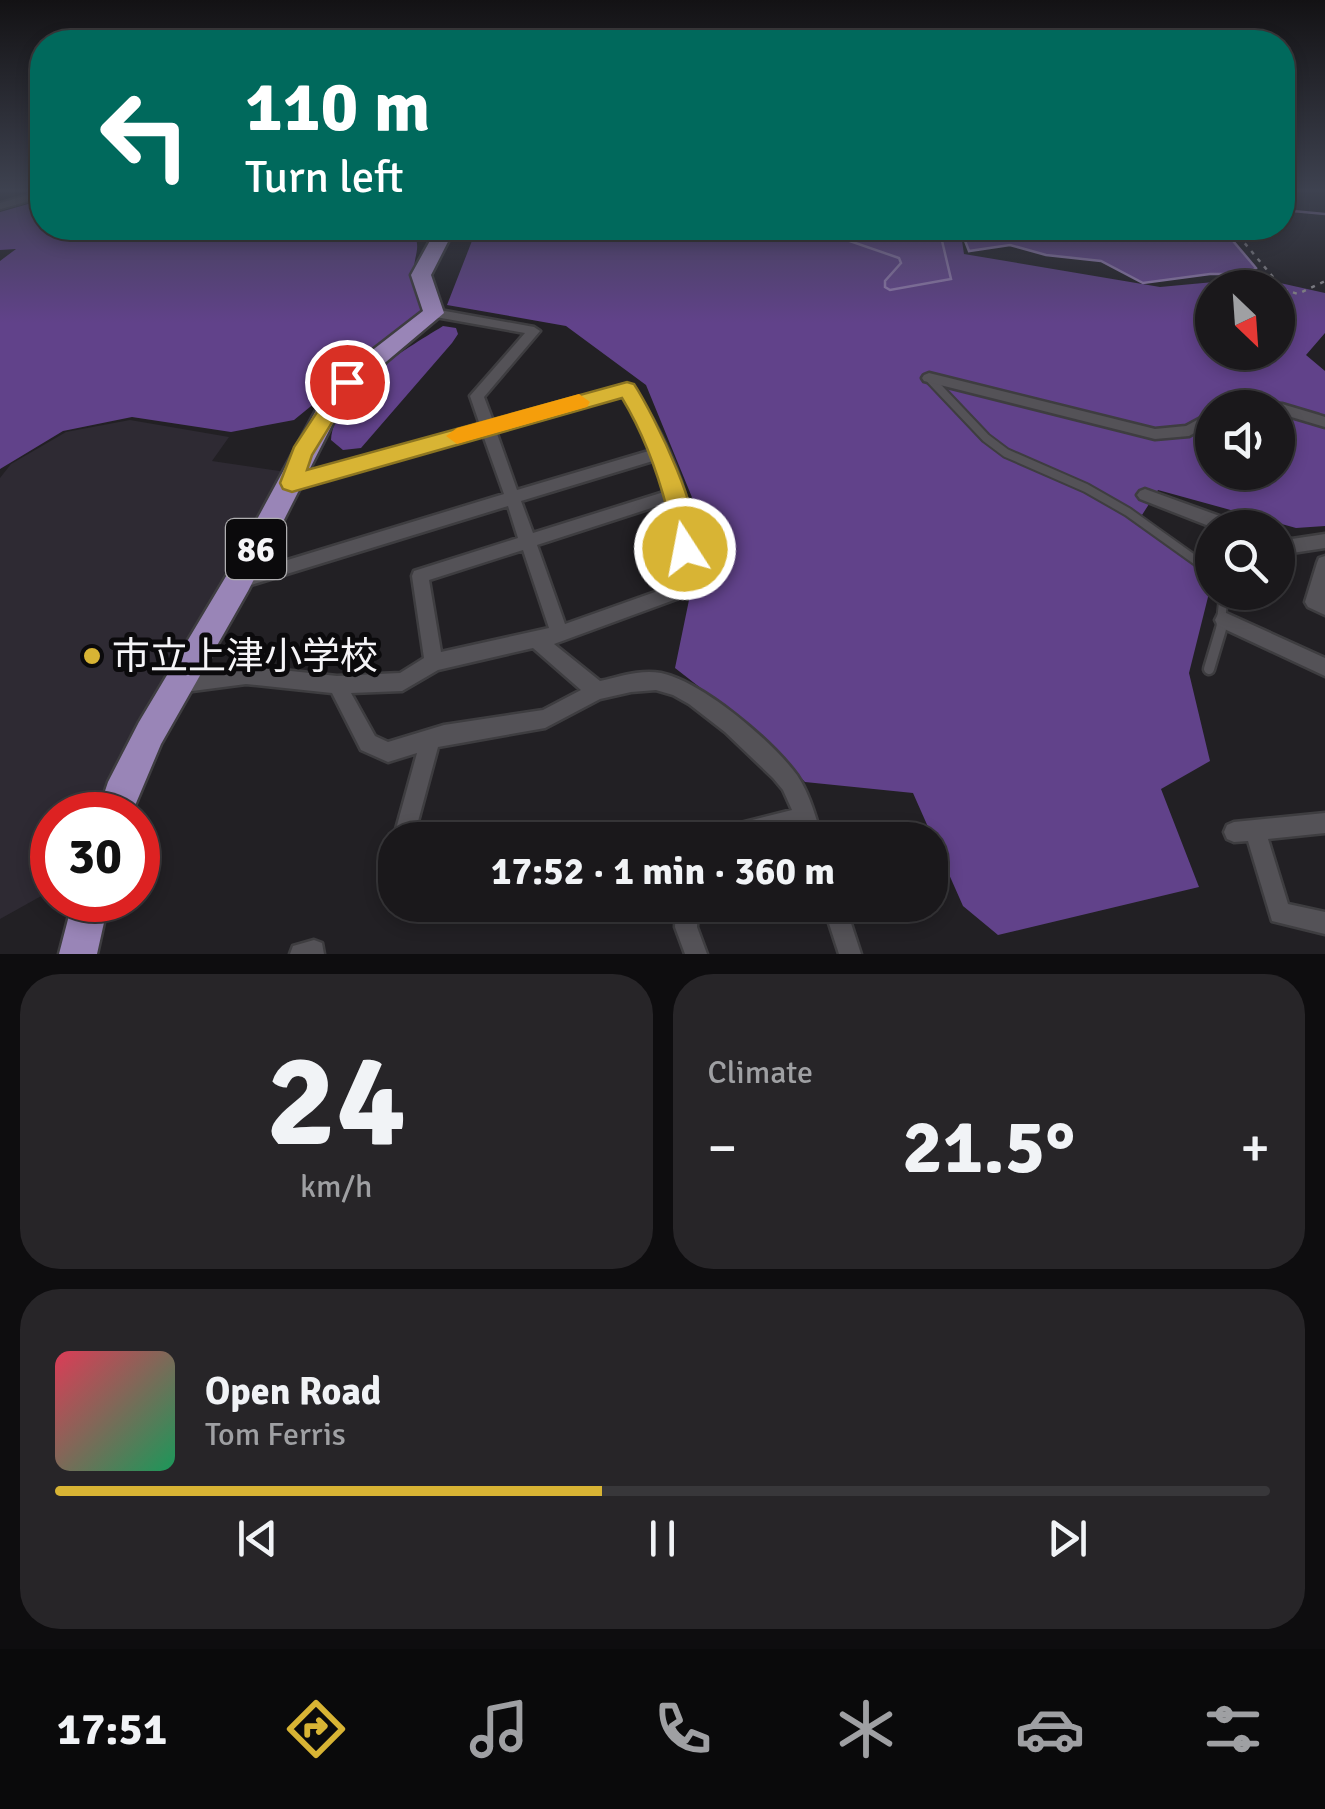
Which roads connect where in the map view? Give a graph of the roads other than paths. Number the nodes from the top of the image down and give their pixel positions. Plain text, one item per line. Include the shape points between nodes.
1 (438, 240) edge
2 (434, 313) junction
3 (929, 378) joint
4 (1295, 411) edge
5 (1325, 422) edge
6 (488, 427) junction
7 (1195, 428) edge
8 (656, 454) dead end
9 (292, 483) junction
10 (674, 494) junction
11 (1145, 495) dead end
12 (513, 497) junction
13 (1195, 514) edge
14 (528, 541) junction
15 (1325, 542) edge
16 (1295, 546) edge
17 (1195, 560) edge
18 (1325, 563) edge
19 (238, 582) junction
20 (1325, 607) edge
21 (1224, 610) edge
22 (1224, 620) junction
23 (560, 634) junction
24 (536, 640) junction
25 (434, 662) junction
26 (1325, 667) edge
27 (1209, 669) dead end
28 (177, 684) junction
29 (337, 685) junction
30 (597, 691) junction
31 (430, 739) junction
32 (121, 792) edge
33 (804, 817) junction
34 (408, 822) edge
35 (784, 822) edge
36 (806, 822) edge
37 (1325, 824) edge
38 (86, 922) edge
39 (686, 922) edge
40 (840, 922) edge
41 (1325, 922) edge
42 (78, 954) edge
43 (696, 954) edge
44 (850, 954) edge

1 - 2 main road via 421,275
2 - 6 street via 534,331 477,396
2 - 9 main road, 86 via 347,382 302,453
3 - 7 street via 1156,434
3 - 17 lane via 1006,453 1114,504
4 - 5 street
6 - 9 street
6 - 10 street via 627,389 647,420
6 - 12 street
8 - 12 street
9 - 19 main road, 86
10 - 14 street
10 - 23 street via 685,549 676,592
11 - 13 street
12 - 14 street
12 - 19 street
14 - 23 street
14 - 25 street via 420,576
15 - 16 street
18 - 20 street via 1314,602
19 - 28 main road, 86
21 - 22 lane
22 - 26 street
22 - 27 lane
23 - 24 street
24 - 25 street
24 - 30 street
25 - 29 street via 402,682
28 - 29 street via 246,676
28 - 32 main road, 86
29 - 31 street via 368,744 388,752
30 - 31 street via 544,719
30 - 33 street via 641,680 668,683 710,708 790,784
31 - 34 street
33 - 35 street
33 - 36 street
37 - 41 street via 1244,831 1280,913
38 - 42 main road
39 - 43 street
40 - 44 street

